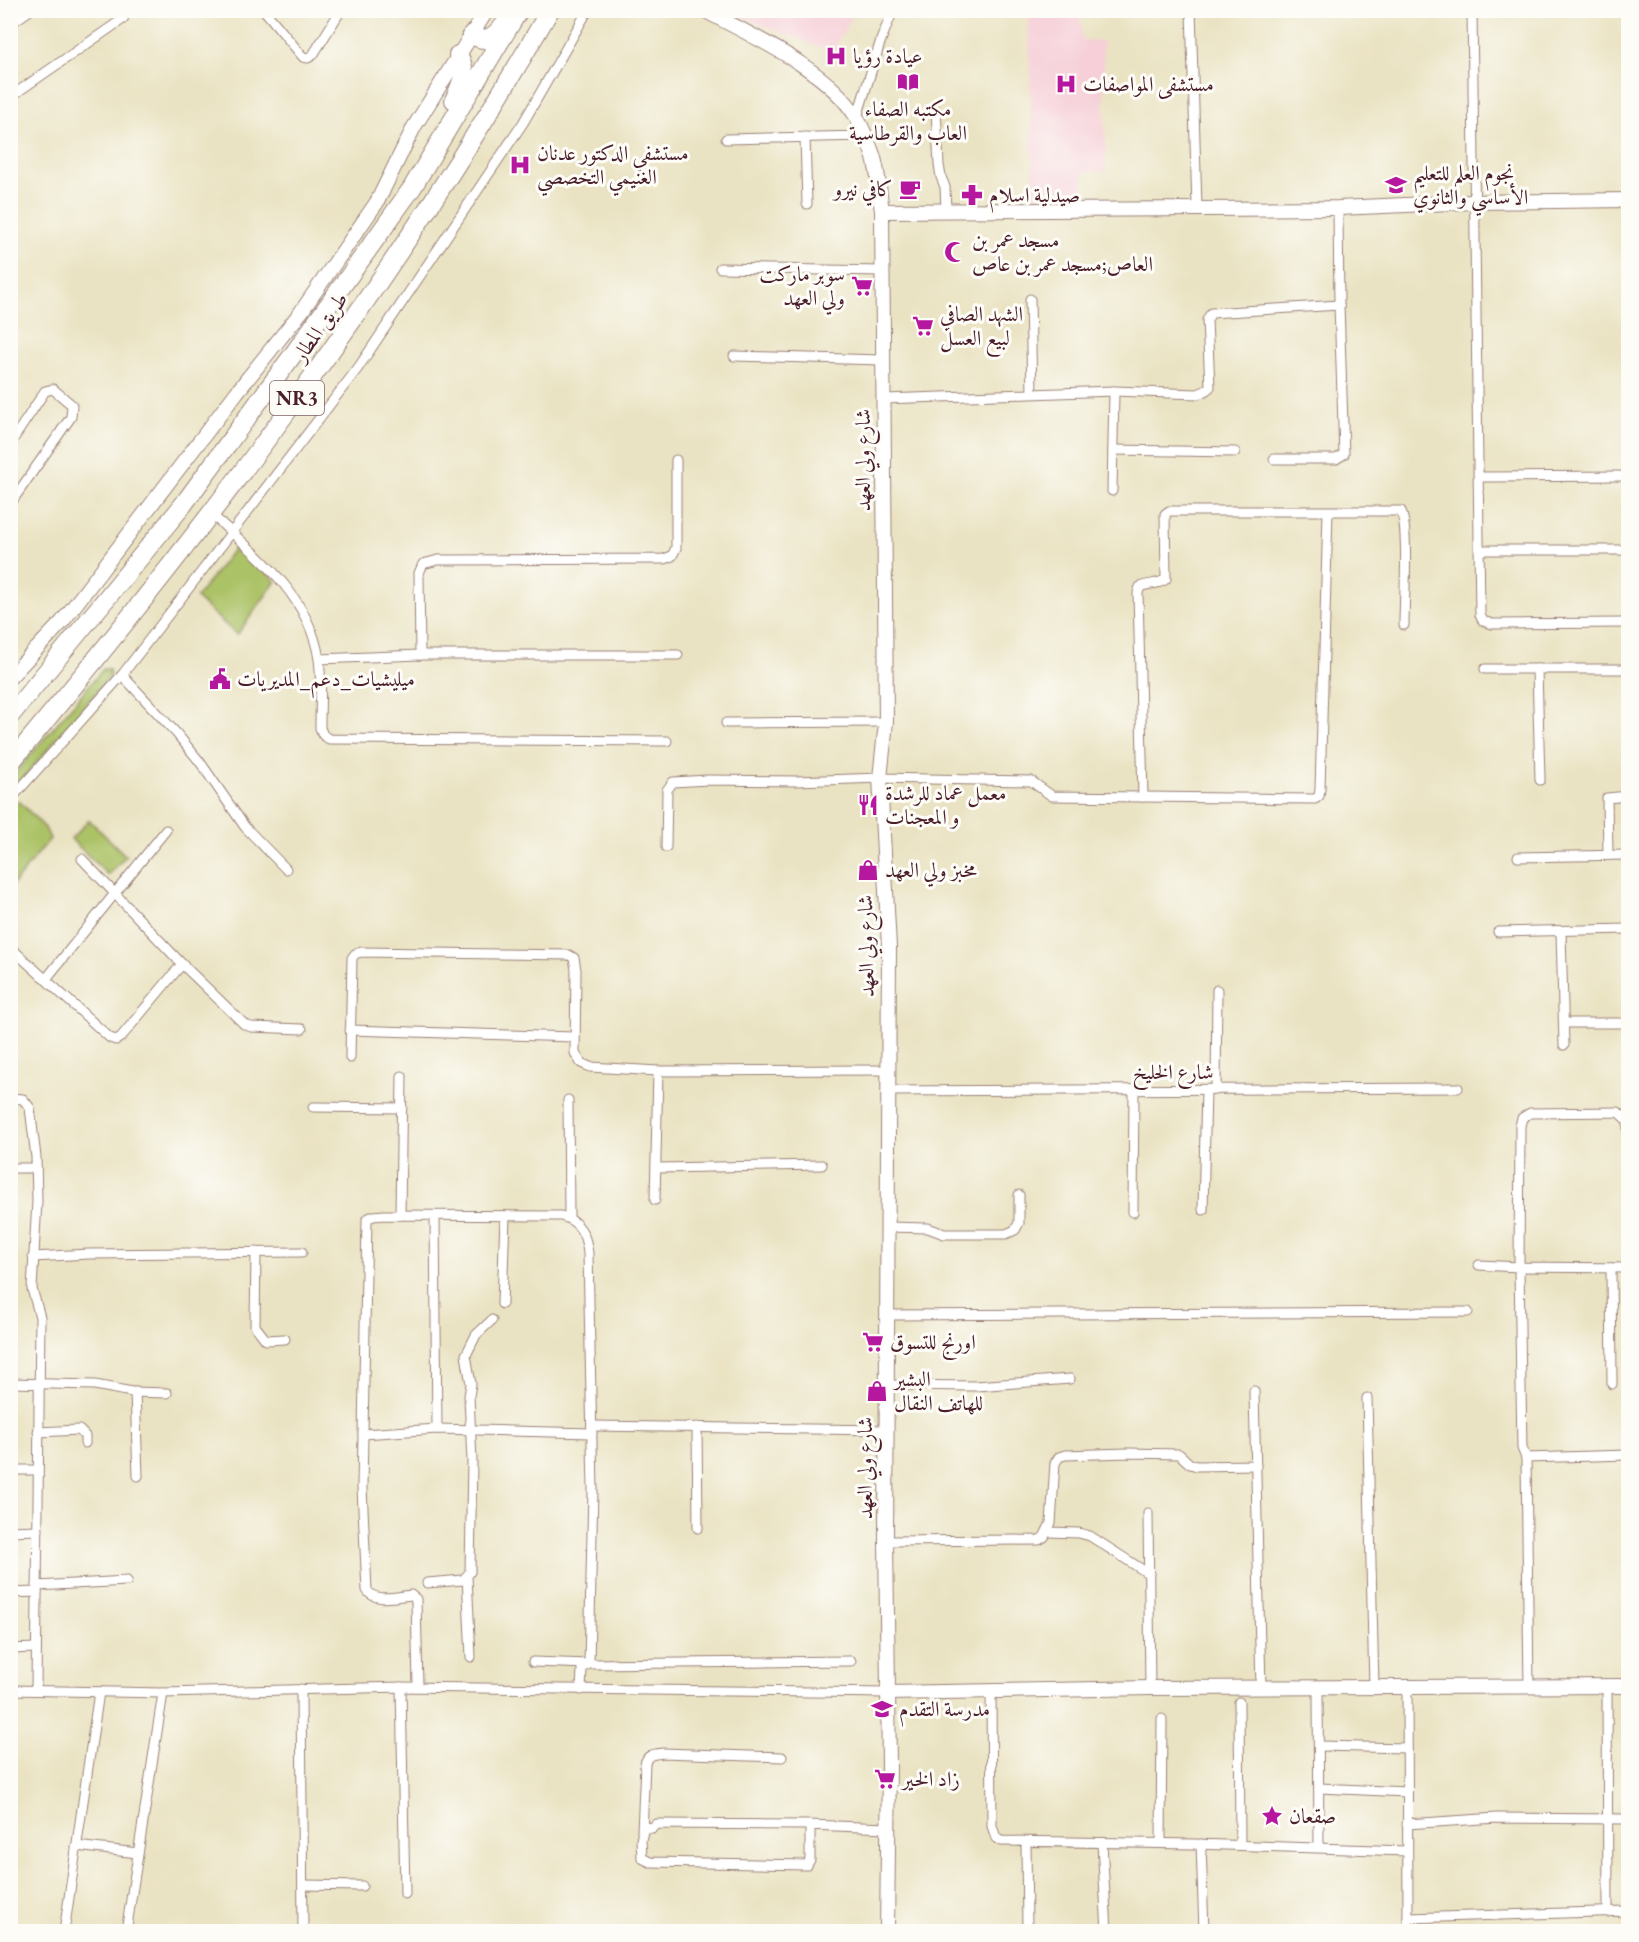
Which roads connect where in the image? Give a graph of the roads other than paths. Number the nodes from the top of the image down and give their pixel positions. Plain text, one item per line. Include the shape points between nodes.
1 (30, 10) edge
2 (127, 10) edge
3 (264, 10) edge
4 (341, 10) edge
5 (486, 10) edge
6 (518, 10) edge
7 (550, 10) edge
8 (588, 10) edge
9 (704, 10) edge
10 (893, 10) edge
11 (1191, 10) edge
12 (1472, 10) edge
13 (10, 24) edge
14 (472, 34) junction
15 (458, 54) junction
16 (10, 97) edge
17 (936, 110) dead end
18 (857, 117) junction
19 (865, 136) junction
20 (805, 137) junction
21 (726, 139) dead end
22 (427, 163) junction
23 (1629, 200) edge
24 (1474, 202) junction
25 (807, 204) dead end
26 (1197, 207) junction
27 (1338, 208) junction
28 (946, 210) junction
29 (882, 211) junction
30 (720, 268) dead end
31 (882, 271) junction
32 (1030, 298) dead end
33 (1339, 305) junction
34 (734, 356) dead end
35 (882, 360) junction
36 (1114, 391) junction
37 (1032, 393) junction
38 (884, 399) junction
39 (10, 444) edge
40 (1113, 450) junction
41 (1235, 452) dead end
42 (1274, 459) dead end
43 (676, 460) dead end
44 (1629, 476) edge
45 (1479, 477) junction
46 (1112, 490) dead end
47 (10, 504) edge
48 (1328, 512) junction
49 (212, 514) junction
50 (232, 533) junction
51 (1480, 550) junction
52 (1629, 550) edge
53 (1629, 623) edge
54 (1404, 625) dead end
55 (420, 655) junction
56 (678, 655) dead end
57 (319, 659) junction
58 (1485, 669) dead end
59 (1537, 669) junction
60 (1629, 669) edge
61 (122, 675) junction
62 (10, 677) edge
63 (10, 716) edge
64 (886, 722) junction
65 (726, 723) dead end
66 (667, 741) dead end
67 (10, 763) edge
68 (880, 778) junction
69 (1540, 780) dead end
70 (1629, 796) edge
71 (1143, 797) junction
72 (10, 800) edge
73 (166, 830) dead end
74 (666, 847) dead end
75 (1608, 855) junction
76 (1629, 855) edge
77 (1518, 856) dead end
78 (82, 859) dead end
79 (286, 870) dead end
80 (115, 894) junction
81 (1629, 929) edge
82 (1561, 931) junction
83 (1498, 932) dead end
84 (10, 947) edge
85 (182, 964) junction
86 (46, 979) junction
87 (1217, 990) dead end
88 (1564, 1023) junction
89 (1620, 1023) dead end
90 (302, 1029) dead end
91 (350, 1030) junction
92 (574, 1037) junction
93 (1564, 1045) dead end
94 (350, 1058) dead end
95 (888, 1070) junction
96 (658, 1071) junction
97 (402, 1076) dead end
98 (1458, 1088) dead end
99 (1134, 1090) junction
100 (1206, 1090) junction
101 (1216, 1090) junction
102 (888, 1091) junction
103 (10, 1098) edge
104 (568, 1100) dead end
105 (313, 1107) dead end
106 (402, 1108) junction
107 (1629, 1133) edge
108 (822, 1165) dead end
109 (10, 1168) edge
110 (36, 1168) junction
111 (657, 1168) junction
112 (1019, 1195) dead end
113 (655, 1200) dead end
114 (1203, 1210) dead end
115 (1133, 1212) dead end
116 (400, 1215) junction
117 (435, 1215) junction
118 (505, 1216) junction
119 (569, 1218) junction
120 (887, 1227) junction
121 (256, 1252) junction
122 (302, 1252) dead end
123 (33, 1257) junction
124 (1479, 1265) dead end
125 (1519, 1266) junction
126 (1611, 1268) junction
127 (1629, 1268) edge
128 (502, 1304) dead end
129 (1468, 1312) dead end
130 (887, 1315) junction
131 (492, 1320) dead end
132 (285, 1339) dead end
133 (1070, 1379) dead end
134 (40, 1382) junction
135 (10, 1383) edge
136 (1612, 1384) dead end
137 (886, 1385) junction
138 (1254, 1391) dead end
139 (135, 1392) junction
140 (167, 1393) dead end
141 (1366, 1398) dead end
142 (698, 1427) junction
143 (437, 1429) junction
144 (471, 1430) junction
145 (592, 1430) junction
146 (887, 1430) junction
147 (38, 1432) junction
148 (363, 1434) junction
149 (86, 1443) dead end
150 (1629, 1455) edge
151 (1526, 1458) junction
152 (1256, 1464) junction
153 (10, 1470) edge
154 (37, 1470) junction
155 (138, 1476) dead end
156 (1148, 1513) dead end
157 (698, 1528) dead end
158 (38, 1530) junction
159 (10, 1531) edge
160 (1048, 1532) junction
161 (886, 1541) junction
162 (1149, 1574) junction
163 (467, 1577) junction
164 (127, 1581) dead end
165 (427, 1583) dead end
166 (37, 1589) junction
167 (10, 1593) edge
168 (36, 1648) junction
169 (10, 1649) edge
170 (471, 1657) dead end
171 (851, 1661) dead end
172 (533, 1662) dead end
173 (589, 1664) junction
174 (1608, 1686) junction
175 (1629, 1686) edge
176 (401, 1687) junction
177 (418, 1687) junction
178 (1374, 1687) junction
179 (1529, 1687) junction
180 (1150, 1688) junction
181 (1407, 1688) junction
182 (301, 1689) junction
183 (1261, 1689) junction
184 (1318, 1689) junction
185 (10, 1690) edge
186 (36, 1690) junction
187 (581, 1690) junction
188 (99, 1692) junction
189 (991, 1692) junction
190 (163, 1693) junction
191 (888, 1693) junction
192 (1239, 1702) dead end
193 (1162, 1719) dead end
194 (1319, 1746) junction
195 (1407, 1748) junction
196 (782, 1757) dead end
197 (1319, 1788) junction
198 (1407, 1792) junction
199 (1629, 1819) edge
200 (1609, 1820) junction
201 (1407, 1824) junction
202 (810, 1825) junction
203 (888, 1828) junction
204 (641, 1840) junction
205 (1026, 1842) junction
206 (1102, 1843) junction
207 (1161, 1844) junction
208 (1202, 1844) junction
209 (1240, 1845) junction
210 (76, 1846) junction
211 (1319, 1847) junction
212 (1407, 1851) junction
213 (138, 1852) junction
214 (303, 1885) junction
215 (362, 1886) dead end
216 (405, 1894) dead end
217 (1629, 1911) edge
218 (1608, 1912) junction
219 (1408, 1917) junction
220 (64, 1932) edge
221 (126, 1932) edge
222 (303, 1932) edge
223 (887, 1932) edge
224 (1027, 1932) edge
225 (1107, 1932) edge
226 (1204, 1932) edge
227 (1408, 1932) edge

1 - 13 street
2 - 16 street via 123,19
3 - 4 street via 303,57 308,58
5 - 14 street
6 - 14 highway via 492,38 480,39
6 - 22 highway, طريق المطار / NR3
7 - 49 highway, طريق المطار / NR3 via 445,184 342,337
8 - 50 street via 512,140 358,368
9 - 18 street, شارع ولي العهد via 794,60 825,82
10 - 18 street
11 - 26 street
12 - 24 street
14 - 15 street
15 - 22 highway via 463,64 463,81
15 - 62 street via 414,127 377,201 301,312 62,622
17 - 28 street
18 - 19 street, شارع ولي العهد
19 - 20 street
19 - 29 street, شارع ولي العهد via 873,154
20 - 21 street
20 - 25 street
22 - 63 highway, طريق المطار / NR3 via 183,505
23 - 24 street
24 - 27 street
24 - 45 street
26 - 27 street
26 - 28 street
27 - 33 street
28 - 29 street
29 - 31 street, شارع ولي العهد
30 - 31 street
31 - 35 street, شارع ولي العهد
32 - 37 street
33 - 36 street via 1211,313 1207,320 1210,387 1205,392
33 - 42 street via 1344,454 1336,459
34 - 35 street
35 - 38 street, شارع ولي العهد
36 - 37 street
36 - 40 street
37 - 38 street
38 - 64 street, شارع ولي العهد
39 - 47 street via 45,391 53,389 72,405 71,417
40 - 41 street
40 - 46 street
43 - 55 street via 676,548 672,556 438,560 423,564 418,573
44 - 45 street
45 - 51 street
48 - 54 street via 1403,513
48 - 71 street via 1319,796
48 - 71 street via 1165,514 1166,579 1145,584 1138,593
49 - 50 street
49 - 67 highway, طريق المطار / NR3
50 - 57 street via 295,597
50 - 61 street
51 - 52 street
51 - 53 street via 1480,615 1486,623
55 - 56 street
55 - 57 street
57 - 66 street via 320,728 329,739
58 - 59 street
59 - 60 street
59 - 69 street
61 - 72 street
61 - 79 street via 177,734 245,827
64 - 65 street
64 - 68 street, شارع ولي العهد
68 - 71 street via 1031,781 1052,796
68 - 74 street via 673,782 667,790
68 - 95 street, شارع ولي العهد via 889,947
70 - 75 street via 1607,798
73 - 80 street
75 - 76 street
75 - 77 street
78 - 80 street
80 - 85 street
80 - 86 street
81 - 82 street
82 - 83 street
82 - 88 street
84 - 86 street
85 - 86 street via 116,1040
85 - 90 street via 247,1026
87 - 101 street
88 - 89 street
88 - 93 street
91 - 92 street
91 - 92 street via 352,958 360,952 569,955 574,958 576,970
91 - 94 street
92 - 96 street via 575,1053 581,1063 590,1067
95 - 96 street
95 - 102 street, شارع ولي العهد
96 - 111 street
97 - 106 street
98 - 101 street, شارع الخليخ
99 - 100 street, شارع الخليخ
99 - 102 street, شارع الخليخ
99 - 115 street
100 - 101 street, شارع الخليخ
100 - 114 street
102 - 120 street, شارع ولي العهد
103 - 110 street via 28,1102
104 - 119 street
105 - 106 street
106 - 116 street
107 - 125 street via 1628,1121 1618,1112 1530,1113 1522,1118
108 - 111 street
109 - 110 street
110 - 123 street
111 - 113 street
112 - 120 street via 1019,1223 1006,1234 944,1234 928,1228
116 - 117 street
116 - 148 street via 367,1219
117 - 118 street
117 - 143 street
118 - 119 street
118 - 128 street
119 - 145 street via 585,1235 588,1253
120 - 130 street, شارع ولي العهد
121 - 122 street
121 - 123 street
121 - 132 street via 255,1326 266,1340
123 - 134 street
124 - 125 street
125 - 126 street
125 - 151 street via 1522,1448
126 - 127 street
126 - 136 street
129 - 130 street
130 - 137 street, شارع ولي العهد
131 - 144 street via 476,1335 466,1355
133 - 137 street via 976,1386
134 - 135 street
134 - 139 street
134 - 147 street
137 - 146 street, شارع ولي العهد
138 - 152 street
139 - 140 street
139 - 155 street
141 - 178 street
142 - 145 street
142 - 146 street
142 - 157 street
143 - 144 street
143 - 148 street
144 - 145 street
144 - 163 street
145 - 173 street
146 - 161 street, شارع ولي العهد
147 - 149 street via 80,1430
147 - 154 street
148 - 177 street via 367,1590 375,1598 411,1595 416,1599
150 - 151 street
151 - 179 street
152 - 160 street via 1197,1466 1179,1454 1059,1456
152 - 183 street
153 - 154 street
154 - 158 street
156 - 162 street
158 - 159 street
158 - 166 street
160 - 161 street via 1039,1540
160 - 162 street via 1090,1536
161 - 191 street, شارع ولي العهد
162 - 180 street
163 - 165 street
163 - 170 street
164 - 166 street
166 - 167 street
166 - 168 street
168 - 169 street
168 - 186 street
171 - 173 street
172 - 173 street
173 - 187 street via 582,1668
174 - 175 street
174 - 179 street
174 - 200 street
176 - 177 street
176 - 182 street
176 - 216 street
177 - 187 street
178 - 181 street
178 - 184 street
179 - 181 street
180 - 183 street
180 - 189 street
181 - 195 street
182 - 190 street
182 - 214 street
183 - 184 street
184 - 194 street
185 - 186 street
186 - 188 street
187 - 191 street
188 - 190 street
188 - 210 street
189 - 191 street
189 - 205 street via 992,1826 1001,1841
190 - 213 street
191 - 203 street, شارع ولي العهد
192 - 209 street
193 - 207 street
194 - 195 street
194 - 197 street
195 - 198 street
196 - 204 street via 650,1755 645,1764
197 - 198 street
197 - 211 street
198 - 201 street
199 - 200 street
200 - 201 street via 1497,1818
200 - 218 street
201 - 212 street
202 - 203 street
202 - 204 street via 656,1824 644,1827
202 - 204 street via 807,1865 650,1862 642,1858
203 - 223 street, شارع ولي العهد
205 - 206 street
205 - 224 street
206 - 207 street
206 - 225 street
207 - 208 street
208 - 209 street
208 - 226 street
209 - 211 street
210 - 213 street
210 - 220 street
211 - 212 street
212 - 219 street
213 - 221 street
214 - 215 street
214 - 222 street
217 - 218 street
218 - 219 street
219 - 227 street

